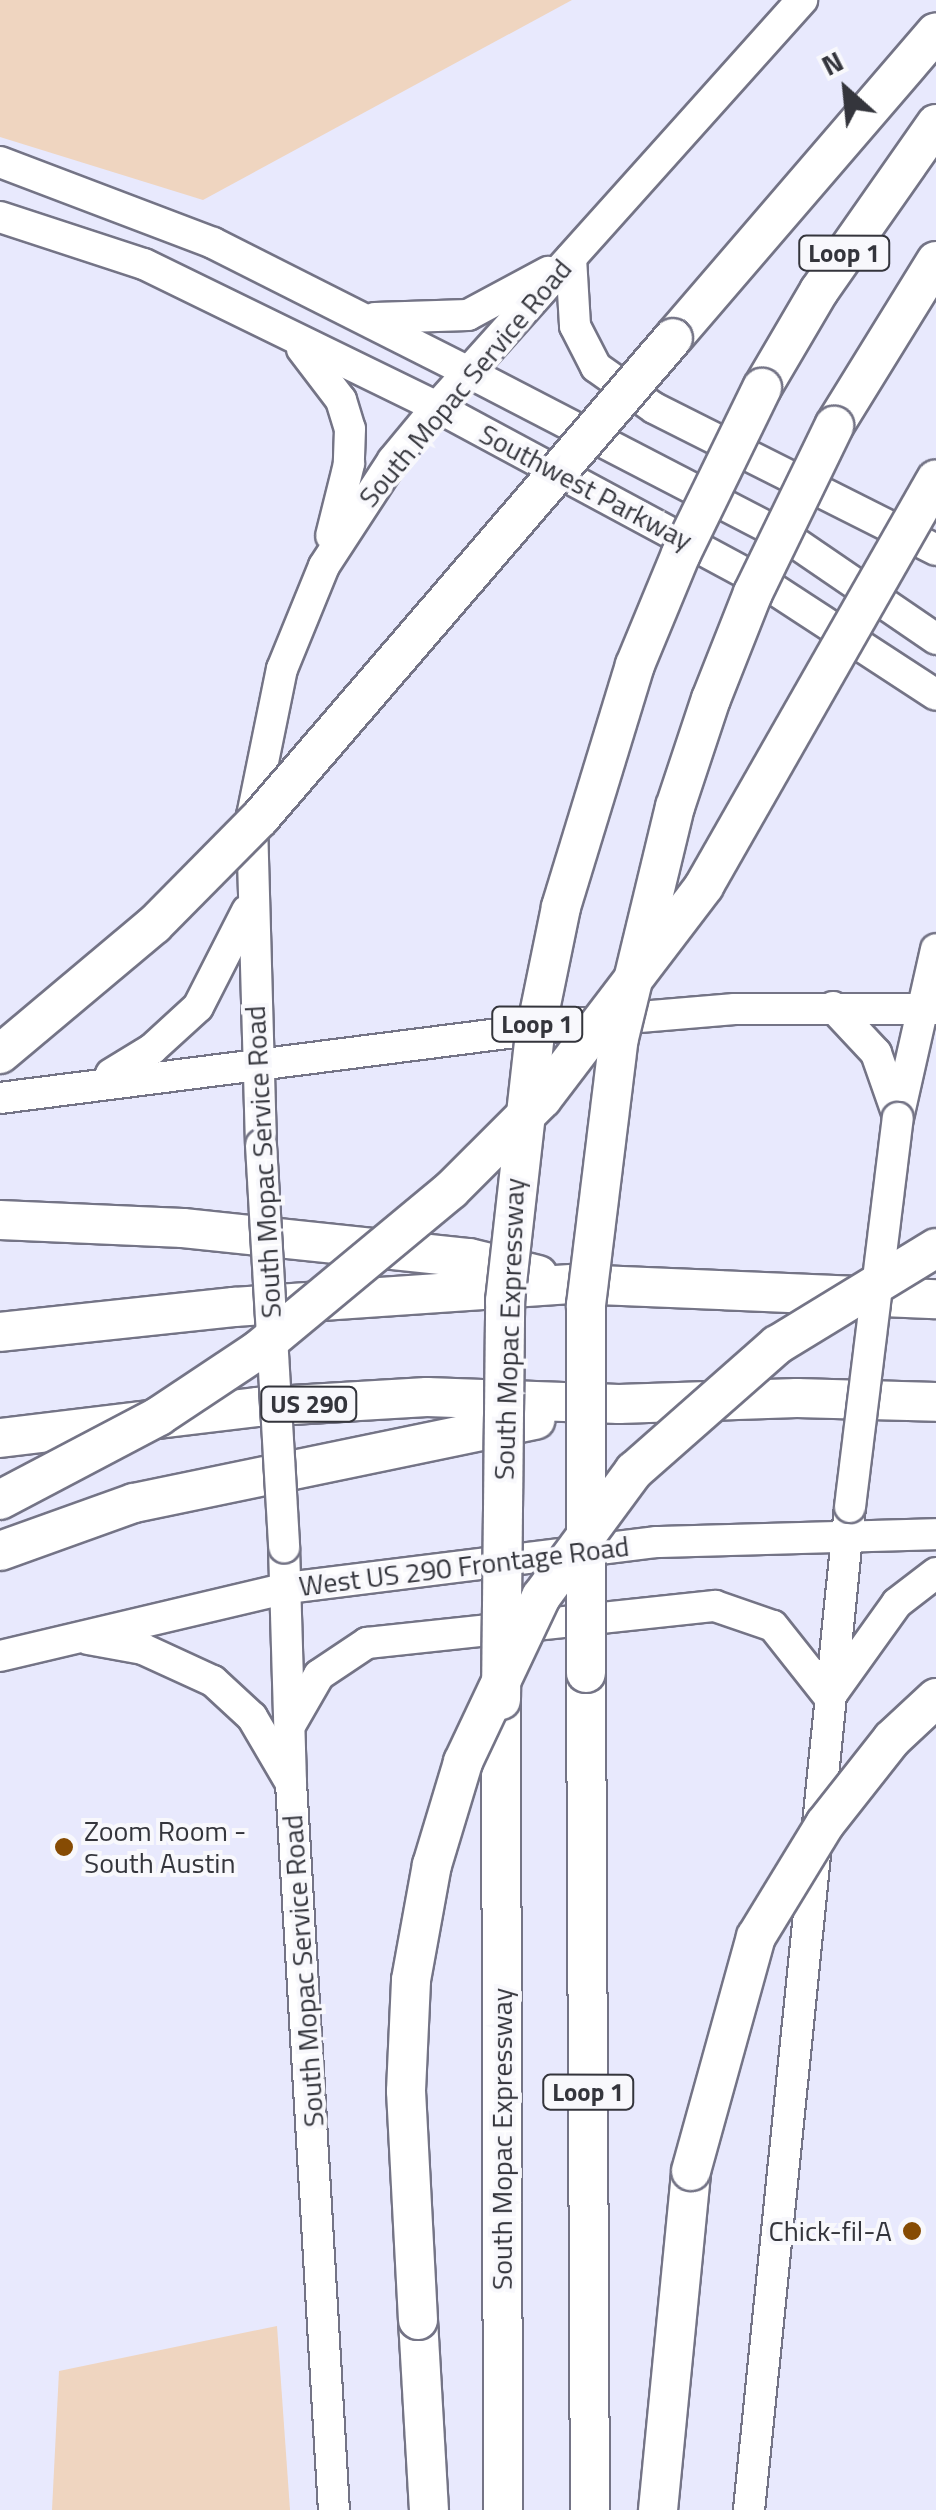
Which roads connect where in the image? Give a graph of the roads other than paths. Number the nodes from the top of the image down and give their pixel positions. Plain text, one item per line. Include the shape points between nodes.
1 (802, 0) edge
2 (936, 32) edge
3 (936, 124) edge
4 (0, 162) edge
5 (0, 216) edge
6 (572, 258) junction
7 (936, 261) edge
8 (358, 316) junction
9 (294, 340) junction
10 (468, 372) junction
11 (438, 407) junction
12 (936, 480) edge
13 (936, 550) edge
14 (324, 566) junction
15 (936, 639) edge
16 (936, 695) edge
17 (251, 903) junction
18 (936, 949) edge
19 (833, 1006) junction
20 (929, 1009) edge
21 (0, 1054) edge
22 (258, 1061) junction
23 (99, 1081) junction
24 (0, 1098) edge
25 (898, 1118) junction
26 (0, 1220) edge
27 (936, 1248) edge
28 (574, 1284) junction
29 (936, 1299) edge
30 (0, 1332) edge
31 (936, 1402) edge
32 (619, 1404) junction
33 (0, 1438) edge
34 (0, 1500) edge
35 (850, 1520) junction
36 (936, 1534) edge
37 (0, 1551) edge
38 (936, 1573) edge
39 (287, 1588) junction
40 (80, 1637) junction
41 (0, 1656) edge
42 (830, 1698) junction
43 (936, 1698) edge
44 (290, 1726) junction
45 (291, 1783) junction
46 (334, 2510) edge
47 (429, 2510) edge
48 (503, 2510) edge
49 (590, 2510) edge
50 (658, 2510) edge
51 (749, 2510) edge

1 - 6 main road, South Mopac Service Road
2 - 21 highway, bridge via 260,818 154,925
3 - 48 highway, South Mopac Expressway / Loop 1, bridge via 819,291 689,536 635,665 560,907 534,1034 504,1302
4 - 8 main road, Southwest Parkway via 213,243
5 - 9 main road, Southwest Parkway via 144,264
6 - 8 main road via 468,316 406,322
6 - 10 main road, South Mopac Service Road
6 - 13 main road via 575,326 596,367 654,408
7 - 49 highway, Loop 1, bridge via 834,426 753,593 675,807 619,1038 586,1305
8 - 10 main road, Southwest Parkway
9 - 11 main road, Southwest Parkway
9 - 14 main road via 341,400 350,429 349,464
10 - 11 main road, South Mopac Service Road
10 - 15 main road, Southwest Parkway via 790,539
11 - 14 main road, South Mopac Service Road via 393,460
11 - 16 main road, Southwest Parkway via 785,595
12 - 34 highway, bridge via 704,886 542,1099 423,1215 257,1351 158,1416
14 - 17 main road, South Mopac Service Road via 282,669 259,761
17 - 22 main road, South Mopac Service Road
17 - 23 main road via 198,1007 152,1049
18 - 20 main road
19 - 20 main road
19 - 22 main road via 616,1019
19 - 25 main road via 876,1053
20 - 25 main road
22 - 23 main road
22 - 39 main road, South Mopac Service Road, bridge
23 - 24 main road
25 - 35 main road, bridge
26 - 28 highway via 183,1228 470,1258
27 - 47 highway, bridge via 776,1345 634,1470 534,1614 463,1762 432,1865 411,1980 406,2091
28 - 29 highway
28 - 30 highway via 234,1307
31 - 32 highway, US 290
32 - 33 highway, US 290 via 427,1396 258,1407
32 - 37 highway via 134,1503
35 - 36 main road, West US 290 Frontage Road
35 - 39 main road, West US 290 Frontage Road
35 - 42 main road
38 - 42 main road via 897,1603
39 - 40 main road, West US 290 Frontage Road
39 - 44 main road, South Mopac Service Road
40 - 41 main road, West US 290 Frontage Road
40 - 45 main road via 143,1649 213,1682 252,1717
42 - 44 main road via 773,1626 715,1606 367,1643 319,1675
42 - 51 main road
43 - 50 highway, bridge via 892,1739 825,1824 756,1937 691,2171
44 - 45 main road, South Mopac Service Road
45 - 46 main road, South Mopac Service Road

